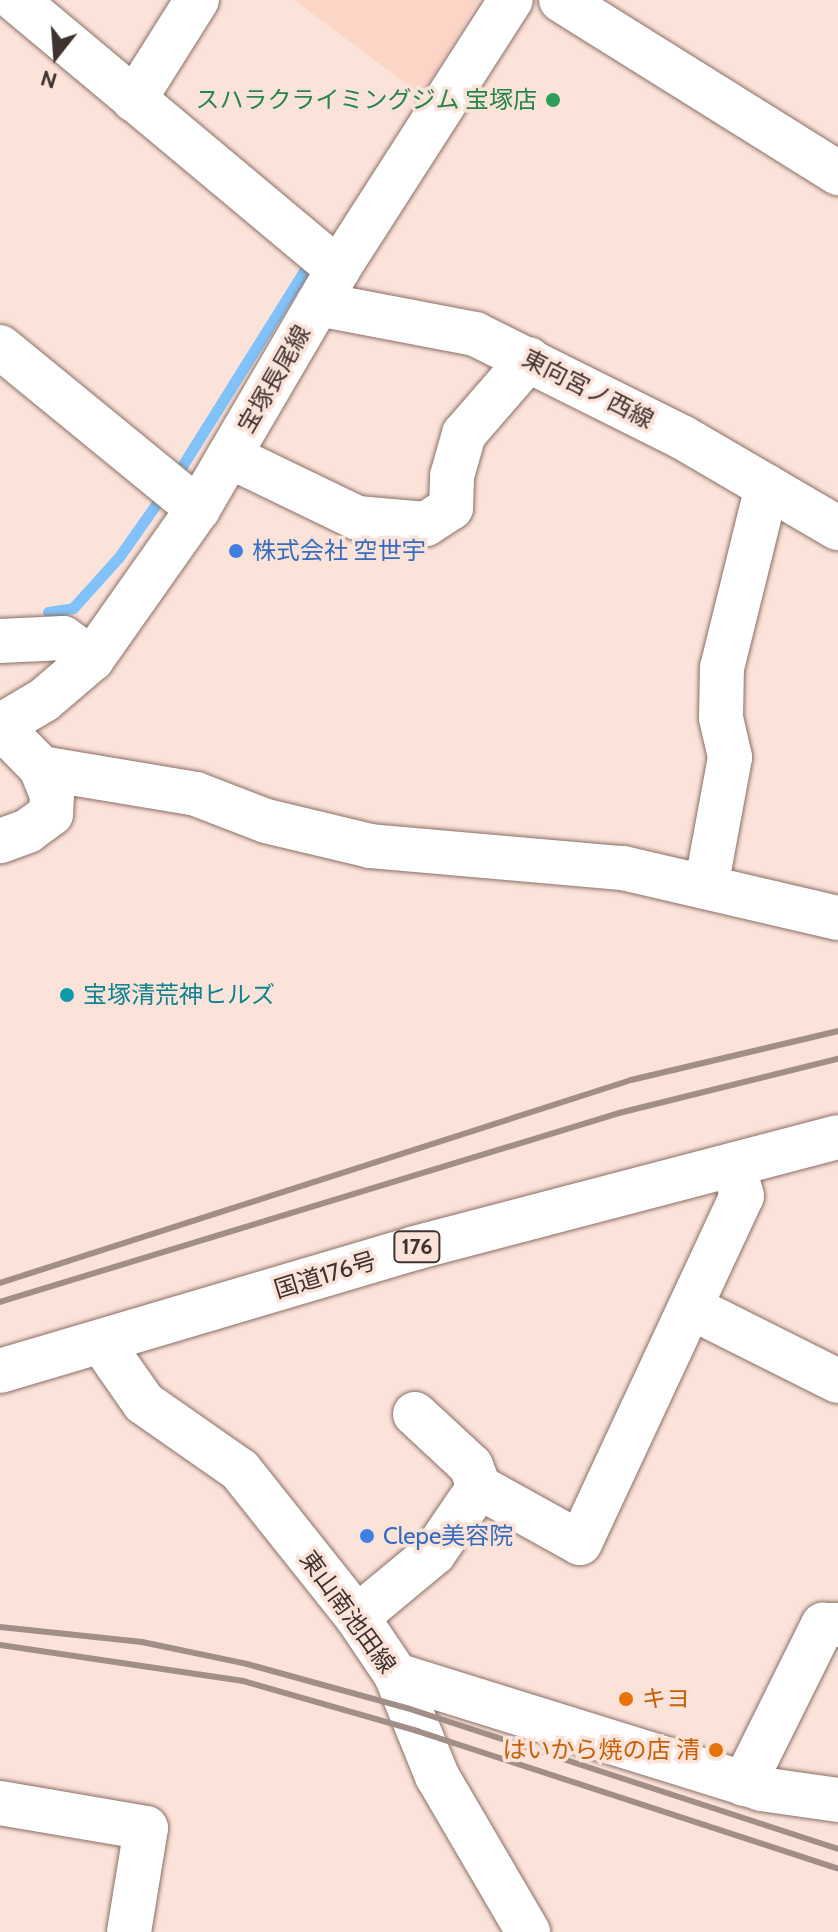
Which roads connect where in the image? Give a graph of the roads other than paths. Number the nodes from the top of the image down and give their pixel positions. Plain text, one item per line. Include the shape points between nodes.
1 (197, 0) edge
2 (511, 0) edge
3 (561, 0) edge
4 (34, 6) edge
5 (134, 100) junction
6 (838, 173) edge
7 (328, 286) junction
8 (0, 347) edge
9 (529, 359) junction
10 (229, 456) junction
11 (767, 486) junction
12 (198, 509) junction
13 (838, 528) edge
14 (0, 641) edge
15 (92, 659) junction
16 (0, 726) edge
17 (41, 768) junction
18 (0, 841) edge
19 (706, 887) junction
20 (838, 918) edge
21 (838, 1137) edge
22 (733, 1165) junction
23 (692, 1308) junction
24 (102, 1343) junction
25 (0, 1371) edge
26 (838, 1381) edge
27 (415, 1414) dead end
28 (479, 1487) junction
29 (357, 1617) junction
30 (838, 1625) edge
31 (396, 1675) junction
32 (744, 1784) junction
33 (838, 1800) edge
34 (0, 1803) edge
35 (129, 1932) edge
36 (528, 1932) edge

1 - 5 main road
2 - 7 main road, 宝塚長尾線
3 - 6 main road
4 - 5 main road, 東向宮ノ西線
5 - 7 main road, 東向宮ノ西線
7 - 9 main road, 東向宮ノ西線 via 475,334
7 - 10 main road, 宝塚長尾線
8 - 12 main road
9 - 10 main road via 464,434 452,476 451,508 426,524 357,518
9 - 11 main road, 東向宮ノ西線
10 - 12 main road, 宝塚長尾線
11 - 13 main road, 東向宮ノ西線
11 - 19 main road via 722,668 721,718 730,757
12 - 15 main road, 宝塚長尾線
14 - 15 main road via 63,638
15 - 16 main road, 宝塚長尾線 via 44,700
16 - 17 main road
17 - 18 main road via 52,795 51,814 28,831
17 - 19 main road via 196,794 266,821 370,846 623,868
19 - 20 main road
21 - 22 main road, 国道176号 / 176
22 - 23 main road via 742,1196
22 - 24 main road, 国道176号 / 176 via 415,1248
23 - 26 main road
23 - 28 main road via 580,1543
24 - 25 main road, 国道176号 / 176
24 - 29 main road, 東山南池田線 via 144,1403 240,1470
27 - 28 main road via 471,1466
28 - 29 main road via 434,1553
29 - 31 main road, 東山南池田線
30 - 32 main road via 823,1625
31 - 32 main road
31 - 36 main road, 東山南池田線 via 437,1776
32 - 33 main road
34 - 35 main road via 146,1828

